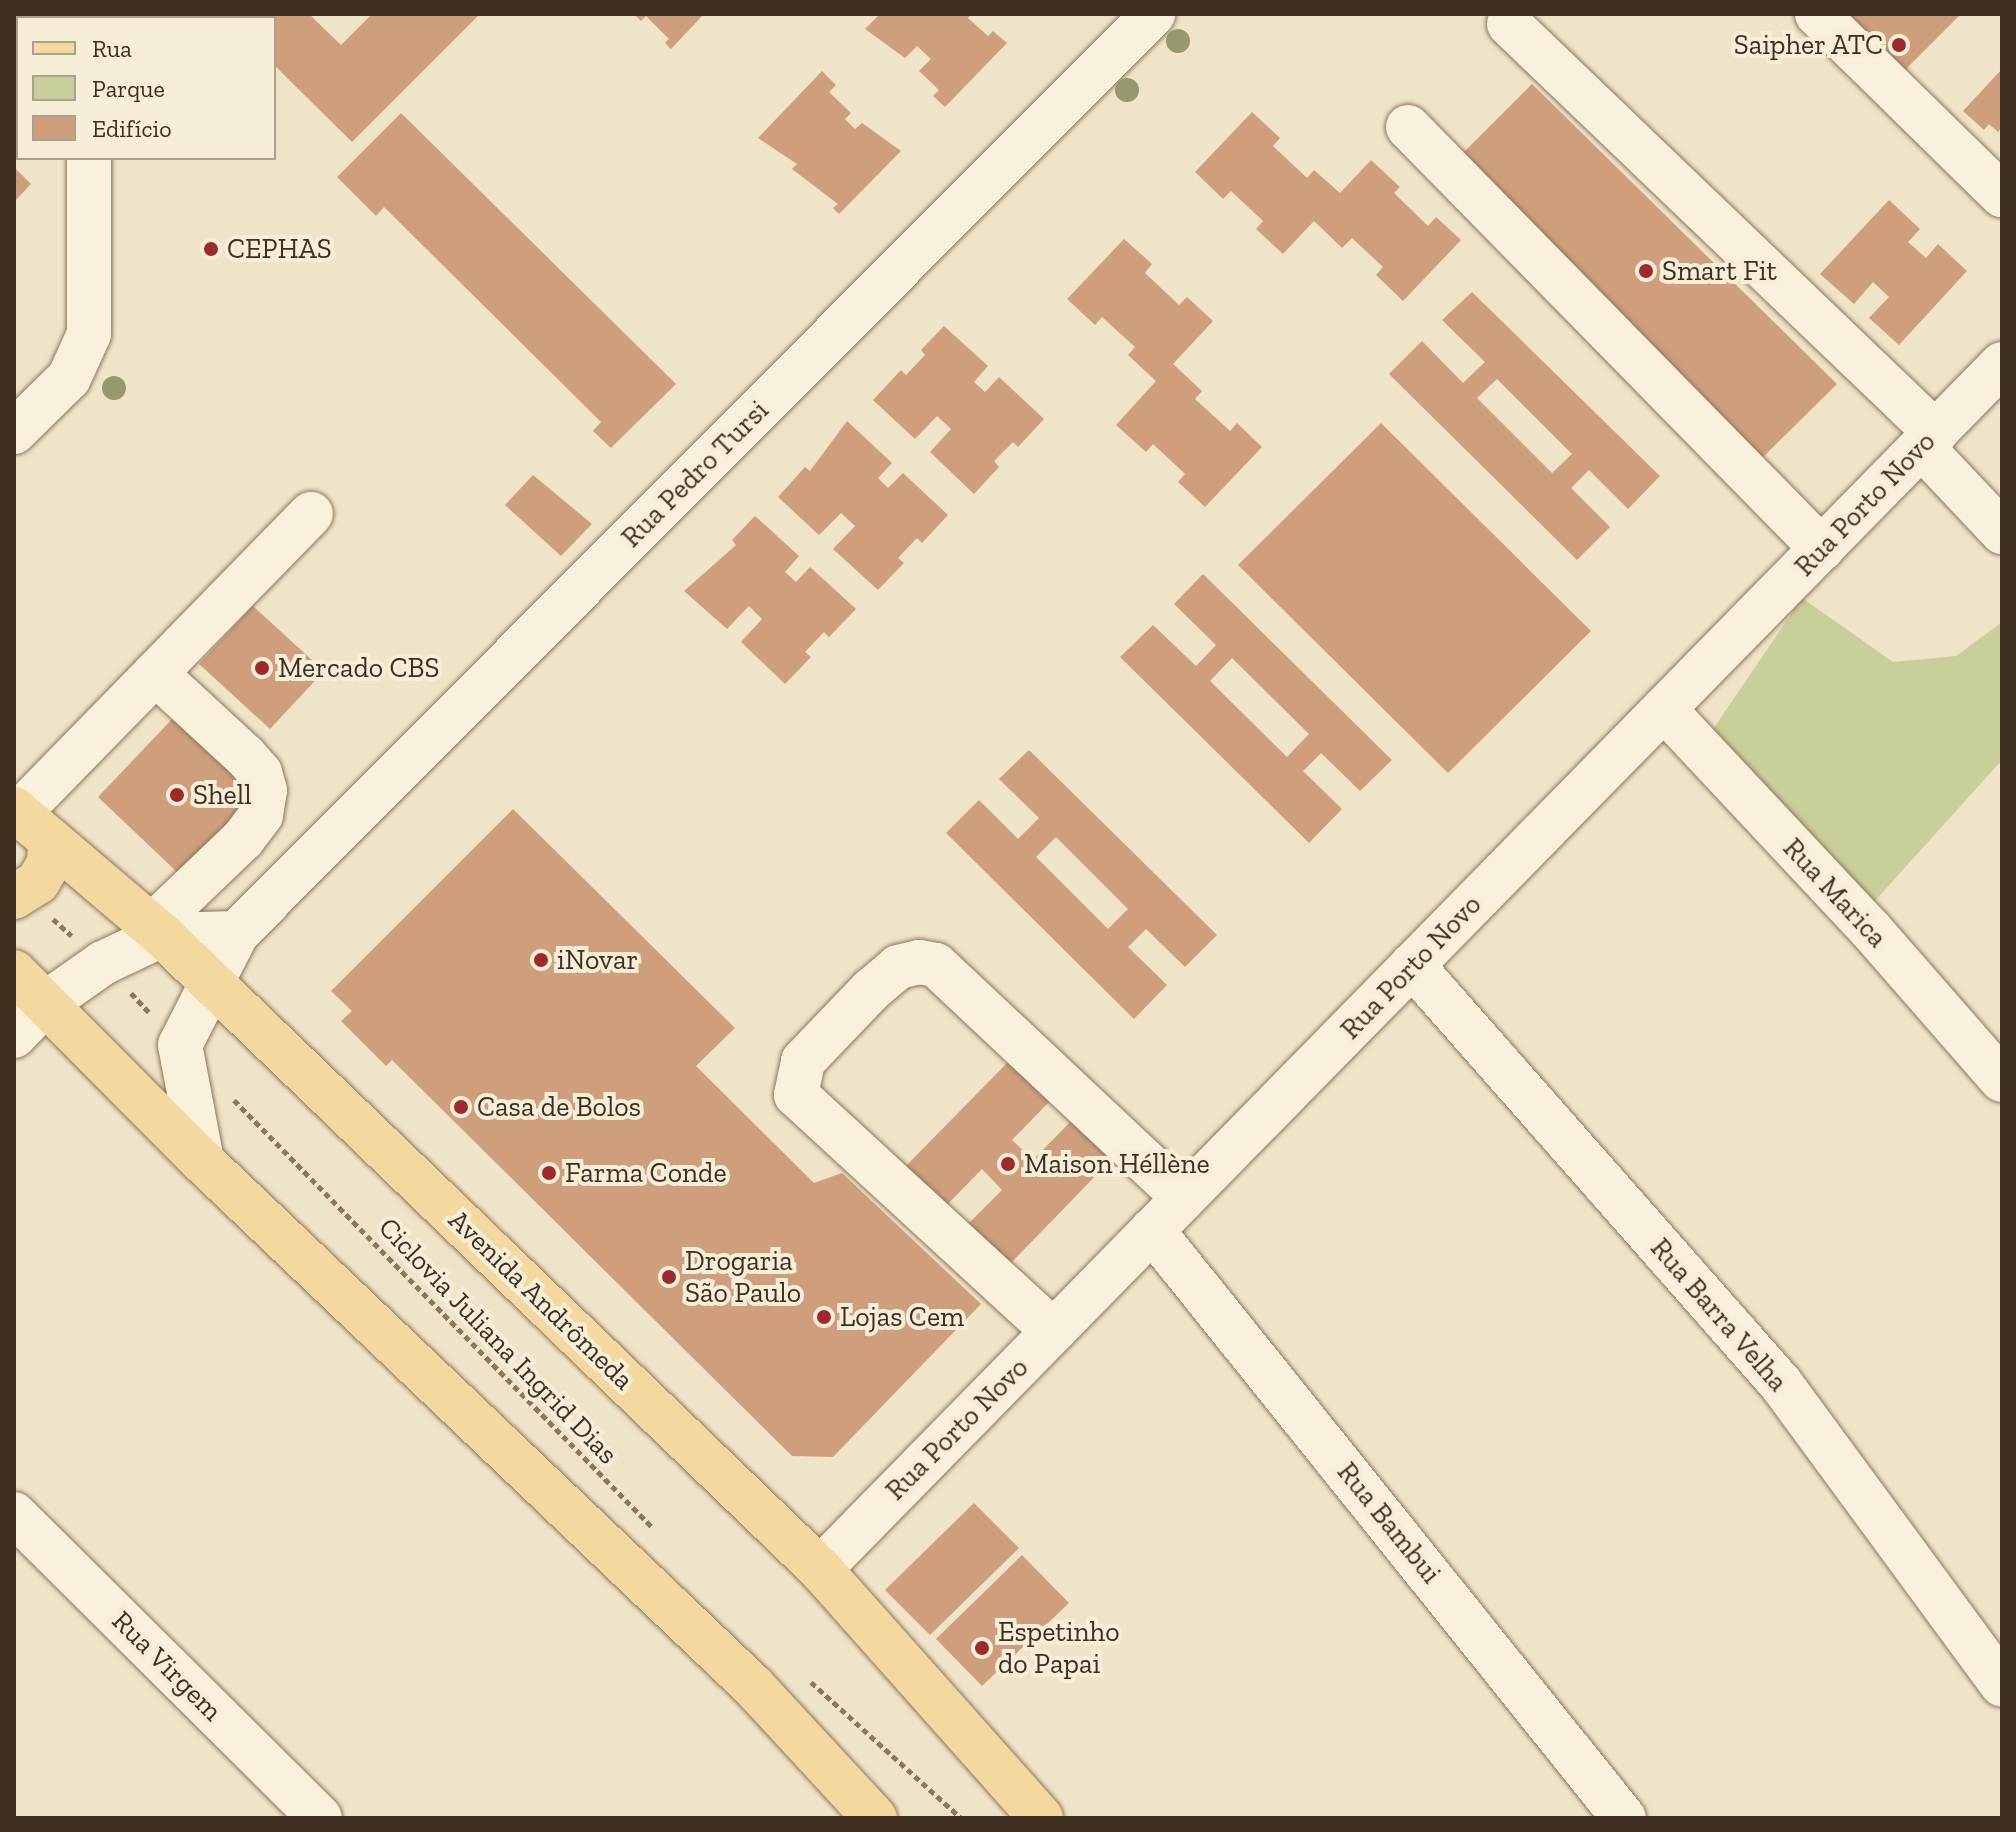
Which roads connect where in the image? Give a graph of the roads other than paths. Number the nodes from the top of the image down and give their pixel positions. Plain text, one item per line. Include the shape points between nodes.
1 (1817, 14) edge
2 (1138, 19) edge
3 (1509, 24) dead end
4 (1408, 127) dead end
5 (89, 160) edge
6 (2002, 195) edge
7 (2002, 364) edge
8 (14, 432) edge
9 (1929, 440) junction
10 (311, 514) dead end
11 (2002, 532) edge
12 (1822, 549) junction
13 (155, 673) junction
14 (1664, 709) junction
15 (17, 811) edge
16 (50, 844) junction
17 (19, 895) edge
18 (157, 930) junction
19 (237, 933) junction
20 (1412, 965) junction
21 (14, 972) edge
22 (211, 983) junction
23 (46, 1003) junction
24 (14, 1036) edge
25 (2002, 1080) edge
26 (202, 1161) junction
27 (1184, 1198) junction
28 (1152, 1230) junction
29 (1053, 1331) junction
30 (14, 1514) edge
31 (820, 1569) junction
32 (2002, 1685) edge
33 (320, 1818) edge
34 (875, 1818) edge
35 (1041, 1818) edge
36 (1624, 1818) edge

1 - 6 street
2 - 19 street, Rua Pedro Tursi
3 - 9 street
4 - 12 street
5 - 8 street via 89,334 69,378
7 - 9 street, Rua Porto Novo
9 - 11 street
9 - 12 street, Rua Porto Novo
10 - 13 street
12 - 14 street, Rua Porto Novo
13 - 15 street
13 - 18 street via 245,756 260,773 265,790 261,815 243,839
14 - 20 street, Rua Porto Novo
14 - 25 street, Rua Marica via 1871,930
15 - 16 main road, Avenida Andrômeda
16 - 17 main road via 49,863
16 - 18 main road, Avenida Andrômeda
18 - 19 street
18 - 22 main road, Avenida Andrômeda
18 - 23 street
19 - 22 street, Rua Pedro Tursi
20 - 27 street, Rua Porto Novo
20 - 32 street, Rua Barra Velha via 1781,1384
21 - 23 main road
22 - 26 street, Rua Pedro Tursi via 180,1045
22 - 31 main road, Avenida Andrômeda
23 - 24 street
23 - 26 main road
26 - 34 main road via 753,1686
27 - 28 street, Rua Porto Novo
27 - 29 street via 936,965 898,967 871,990 803,1061 796,1095
28 - 29 street, Rua Porto Novo
28 - 36 street, Rua Bambui
29 - 31 street, Rua Porto Novo
30 - 33 street, Rua Virgem
31 - 35 main road, Avenida Andrômeda

